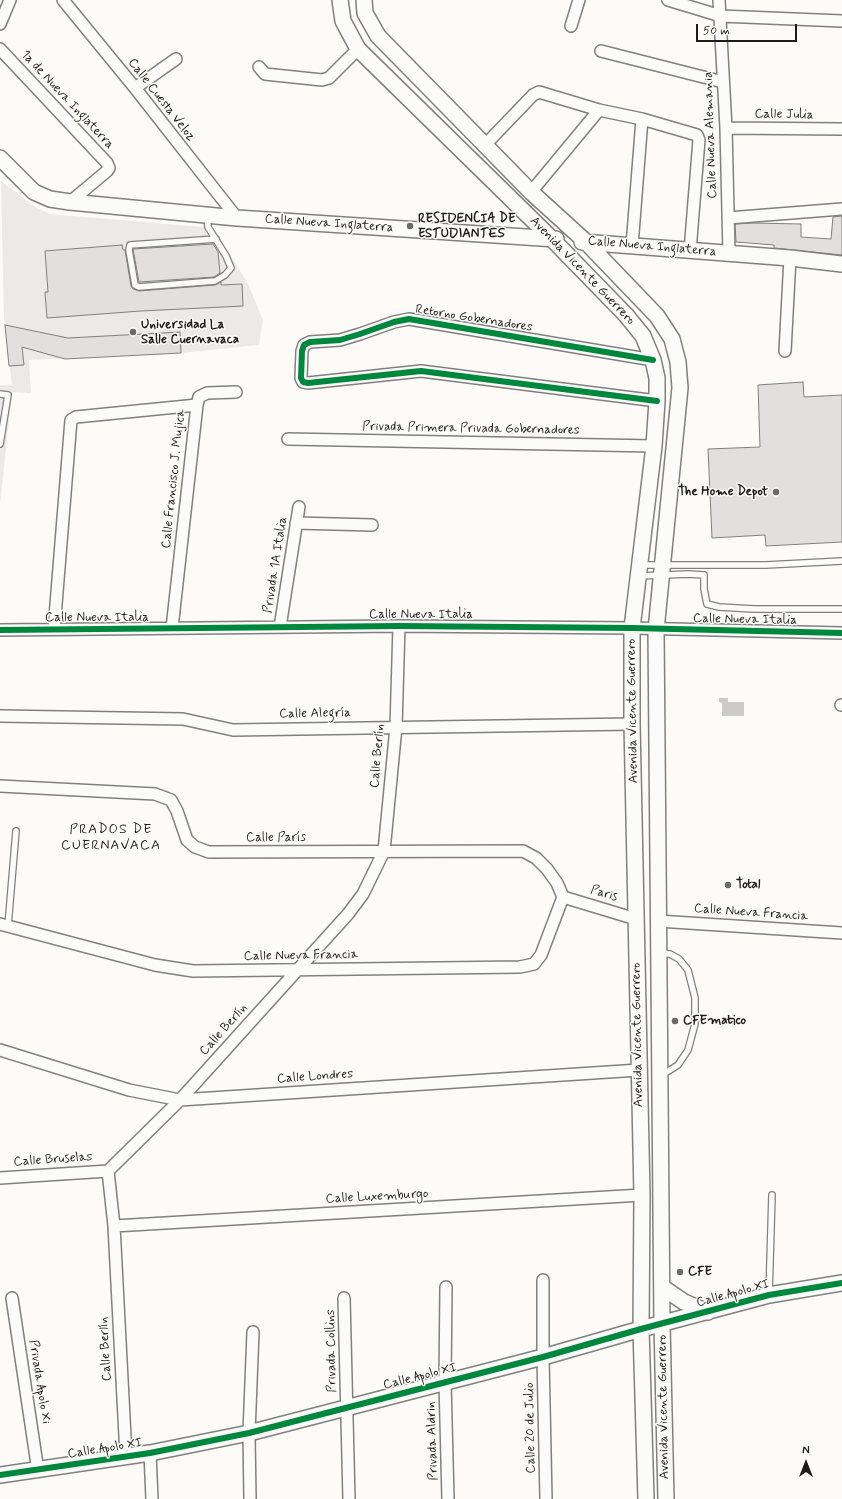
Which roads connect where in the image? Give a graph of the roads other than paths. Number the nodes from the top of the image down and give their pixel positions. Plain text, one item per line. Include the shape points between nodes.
1 (10, 0) edge
2 (63, 0) edge
3 (340, 0) edge
4 (364, 0) edge
5 (579, 0) edge
6 (668, 0) edge
7 (719, 0) edge
8 (721, 16) junction
9 (842, 21) edge
10 (0, 24) edge
11 (571, 26) dead end
12 (0, 48) edge
13 (358, 49) junction
14 (601, 51) dead end
15 (176, 59) dead end
16 (259, 67) dead end
17 (723, 82) junction
18 (135, 88) junction
19 (599, 110) junction
20 (642, 119) junction
21 (726, 128) junction
22 (842, 129) edge
23 (485, 145) junction
24 (0, 158) edge
25 (532, 192) junction
26 (70, 202) junction
27 (842, 209) edge
28 (207, 215) junction
29 (237, 218) junction
30 (728, 218) junction
31 (552, 238) junction
32 (216, 239) junction
33 (586, 242) junction
34 (632, 246) junction
35 (690, 251) junction
36 (729, 254) junction
37 (790, 258) junction
38 (842, 264) edge
39 (785, 351) dead end
40 (653, 360) junction
41 (236, 392) dead end
42 (0, 394) edge
43 (657, 401) junction
44 (197, 405) junction
45 (1, 427) edge
46 (288, 439) dead end
47 (0, 444) edge
48 (654, 446) junction
49 (299, 507) dead end
50 (296, 523) junction
51 (372, 525) dead end
52 (842, 561) edge
53 (663, 570) junction
54 (639, 571) junction
55 (842, 609) edge
56 (399, 626) junction
57 (280, 627) junction
58 (172, 628) junction
59 (632, 628) junction
60 (54, 629) junction
61 (0, 630) edge
62 (656, 630) junction
63 (842, 633) edge
64 (0, 716) edge
65 (632, 724) junction
66 (396, 727) junction
67 (0, 786) edge
68 (16, 831) dead end
69 (384, 851) junction
70 (563, 897) junction
71 (636, 919) junction
72 (658, 921) junction
73 (4, 925) edge
74 (842, 933) edge
75 (659, 953) junction
76 (296, 971) junction
77 (0, 1050) edge
78 (639, 1070) junction
79 (660, 1076) junction
80 (180, 1100) junction
81 (108, 1171) junction
82 (0, 1178) edge
83 (642, 1195) junction
84 (772, 1195) dead end
85 (114, 1226) junction
86 (543, 1280) dead end
87 (842, 1283) edge
88 (446, 1287) dead end
89 (662, 1287) junction
90 (769, 1295) junction
91 (12, 1298) dead end
92 (344, 1298) dead end
93 (708, 1312) junction
94 (662, 1324) junction
95 (641, 1329) junction
96 (254, 1332) dead end
97 (543, 1357) junction
98 (445, 1382) junction
99 (347, 1407) junction
100 (249, 1433) junction
101 (150, 1453) junction
102 (126, 1456) junction
103 (38, 1471) junction
104 (0, 1476) edge
105 (152, 1499) edge
106 (250, 1499) edge
107 (349, 1499) edge
108 (448, 1499) edge
109 (546, 1499) edge
110 (646, 1499) edge
111 (666, 1499) edge

1 - 10 street
2 - 18 street, Calle Cuesta Veloz
3 - 13 main road, Avenida Vicente Guerrero via 343,21
4 - 23 main road, Avenida Vicente Guerrero via 365,13 378,36
5 - 11 street
6 - 8 street
7 - 8 street, Calle Nueva Alemania
8 - 9 street
8 - 17 street, Calle Nueva Alemania
12 - 26 street, 1a de Nueva Inglaterra via 109,168
13 - 16 street via 329,78 322,80 265,74
13 - 31 main road, Avenida Vicente Guerrero
14 - 17 street
15 - 18 street
17 - 21 street, Calle Nueva Alemania
18 - 29 street, Calle Cuesta Veloz
19 - 20 street
19 - 23 street via 539,92 533,95
19 - 25 street
20 - 34 street
20 - 35 street via 697,135 699,140
21 - 22 street, Calle Julia
21 - 30 street, Calle Nueva Alemania
23 - 25 main road, Avenida Vicente Guerrero
24 - 26 main road, Calle Nueva Inglaterra via 34,192 50,199
25 - 33 main road, Avenida Vicente Guerrero
26 - 28 main road, Calle Nueva Inglaterra
27 - 30 street
28 - 29 main road, Calle Nueva Inglaterra
28 - 32 lane via 208,227
29 - 31 main road, Calle Nueva Inglaterra
30 - 36 street, Calle Nueva Alemania
31 - 33 main road, Calle Nueva Inglaterra
31 - 40 main road, Avenida Vicente Guerrero via 626,315 642,336
32 - 32 lane via 231,268 215,281 139,288 135,285 130,245
33 - 34 main road, Calle Nueva Inglaterra
33 - 53 main road, Avenida Vicente Guerrero via 657,316 672,339 678,362 680,388
34 - 35 main road, Calle Nueva Inglaterra
35 - 36 main road, Calle Nueva Inglaterra
36 - 37 main road, Calle Nueva Inglaterra
37 - 38 main road, Calle Nueva Inglaterra
37 - 39 street
40 - 43 main road, Avenida Vicente Guerrero via 657,378
40 - 43 street, Retorno Gobernadores via 409,319 340,340 310,342 304,345 301,378 303,382 308,383 421,371
41 - 44 street via 207,393 199,397
42 - 45 lane via 8,395
43 - 48 main road, Avenida Vicente Guerrero
44 - 58 street, Calle Francisco J. Mujica
44 - 60 street, Calle Francisco J. Mujica via 76,417 71,420
45 - 47 lane
46 - 48 street, Privada Primera Privada Gobernadores
48 - 54 main road, Avenida Vicente Guerrero
49 - 50 street, Privada 1A Italia
50 - 51 street
50 - 57 street, Privada 1A Italia
52 - 53 lane
53 - 54 lane
53 - 54 lane
53 - 55 lane via 704,575 707,604 719,607
53 - 62 main road, Avenida Vicente Guerrero
54 - 59 main road, Avenida Vicente Guerrero
56 - 57 street, Calle Nueva Italia
56 - 59 street, Calle Nueva Italia
56 - 66 street, Calle Berlín
57 - 58 street, Calle Nueva Italia
58 - 60 street, Calle Nueva Italia
59 - 62 street, Calle Nueva Italia
59 - 65 main road, Avenida Vicente Guerrero
60 - 61 street, Calle Nueva Italia
62 - 63 street, Calle Nueva Italia
62 - 72 main road, Avenida Vicente Guerrero
64 - 66 street, Calle Alegría via 183,719 233,730
65 - 66 street, Calle Alegría
65 - 71 main road, Avenida Vicente Guerrero
66 - 69 street, Calle Berlín
67 - 69 street, Calle París via 155,794 171,800 187,840 195,848 209,852
68 - 73 lane
69 - 70 street, Calle París via 523,852 536,858 547,869
69 - 76 street, Calle Berlín via 363,894
70 - 71 street, Paris
70 - 76 street, Calle Nueva Francia via 541,955 534,964 520,967
71 - 78 main road, Avenida Vicente Guerrero
72 - 74 street, Calle Nueva Francia
72 - 75 main road, Avenida Vicente Guerrero
73 - 76 street, Calle Nueva Francia via 155,965 193,971
75 - 79 main road, Avenida Vicente Guerrero
75 - 79 lane via 670,954 679,959 688,970 695,998 695,1024 688,1050 678,1065
76 - 80 street, Calle Berlín
77 - 80 street, Calle Londres via 129,1090
78 - 80 street, Calle Londres
78 - 83 main road, Avenida Vicente Guerrero
79 - 89 main road, Avenida Vicente Guerrero
80 - 81 street, Calle Berlín
81 - 82 street, Calle Bruselas
81 - 85 street, Calle Berlín
83 - 85 street, Calle Luxemburgo
83 - 95 main road, Avenida Vicente Guerrero
84 - 90 lane
85 - 102 street, Calle Berlín
86 - 97 street, Calle 20 de Julio
87 - 90 main road, Calle Apolo XI
88 - 98 street, Privada Aldrin
89 - 93 main road via 684,1302
89 - 94 main road, Avenida Vicente Guerrero
90 - 93 main road, Calle Apolo XI
91 - 103 street, Privada Apolo Xi
92 - 99 street, Privada Collins
93 - 94 main road, Calle Apolo XI
94 - 95 main road, Calle Apolo XI
94 - 111 main road, Avenida Vicente Guerrero
95 - 97 main road, Calle Apolo XI
95 - 110 main road, Avenida Vicente Guerrero
96 - 100 street
97 - 98 main road, Calle Apolo XI
97 - 109 street, Calle 20 de Julio
98 - 99 main road, Calle Apolo XI
98 - 108 street, Privada Aldrin
99 - 100 main road, Calle Apolo XI
99 - 107 street, Privada Collins
100 - 101 main road, Calle Apolo XI
100 - 106 street
101 - 102 main road, Calle Apolo XI
101 - 105 street
102 - 103 main road, Calle Apolo XI
103 - 104 main road, Calle Apolo XI

